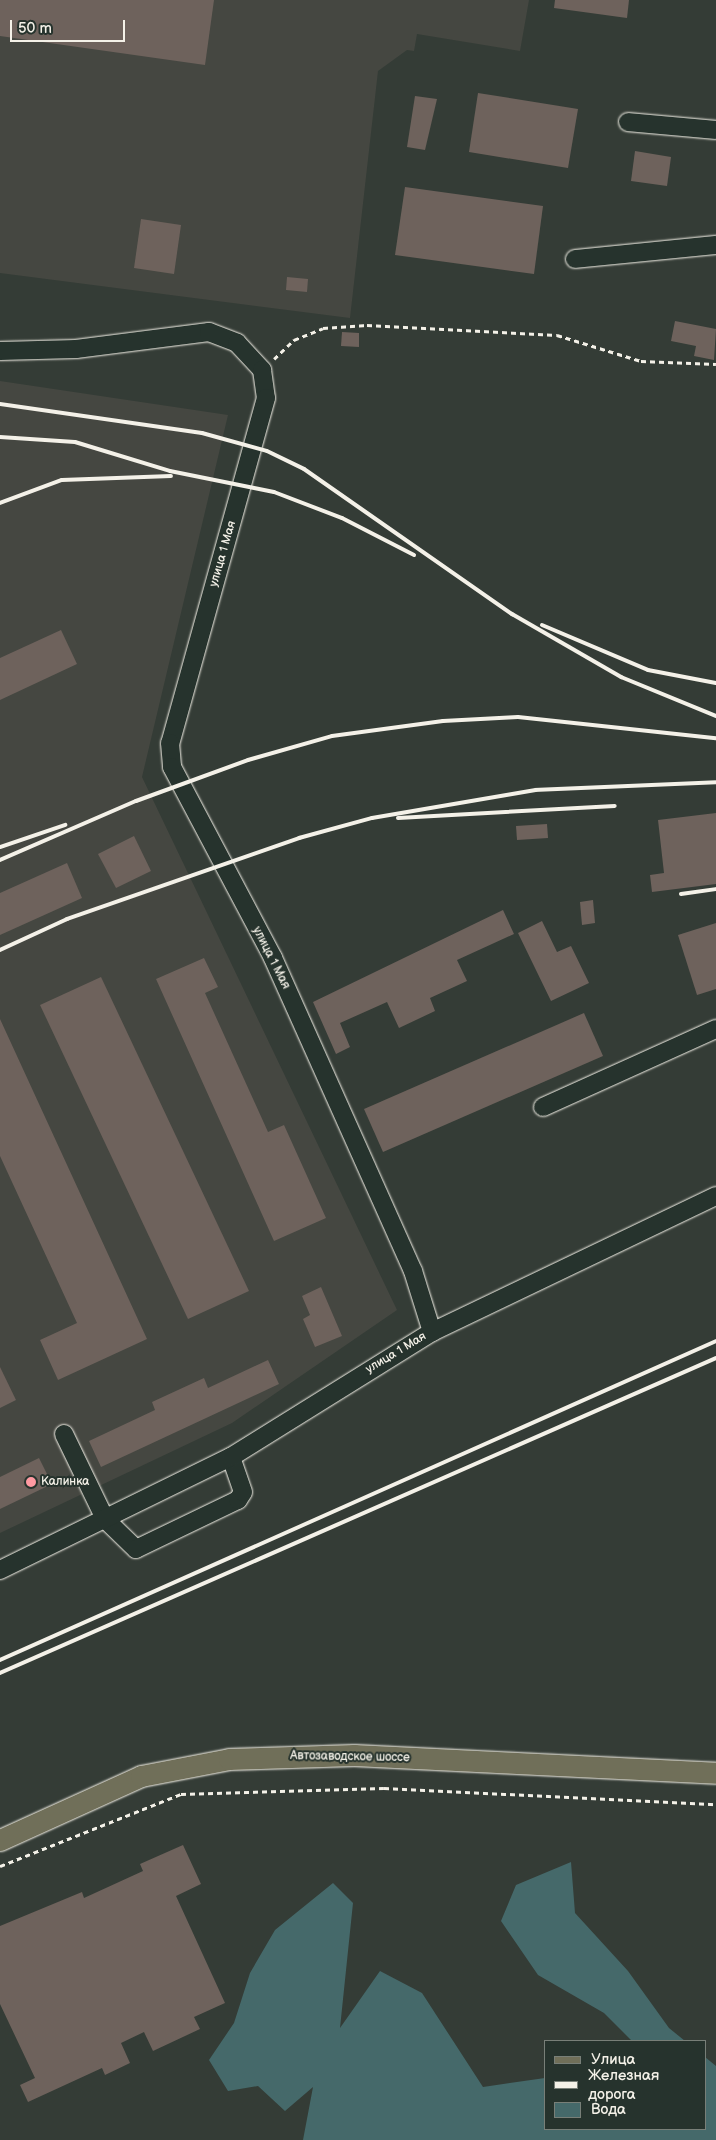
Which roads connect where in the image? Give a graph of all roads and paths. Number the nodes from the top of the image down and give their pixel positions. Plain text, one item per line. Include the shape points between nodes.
1 (628, 122) dead end
2 (716, 130) edge
3 (716, 245) edge
4 (575, 259) dead end
5 (0, 352) edge
6 (716, 364) edge
7 (262, 370) junction
8 (716, 1029) edge
9 (544, 1106) dead end
10 (716, 1196) edge
11 (432, 1332) junction
12 (64, 1434) dead end
13 (231, 1457) junction
14 (105, 1519) junction
15 (0, 1570) edge
16 (716, 1773) edge
17 (716, 1804) edge
18 (0, 1840) edge
19 (0, 1866) edge

1 - 2 street
3 - 4 street
5 - 7 street via 76,349 209,332 238,343
6 - 7 path via 641,361 557,335 367,325 324,328 294,340
7 - 11 street, улица 1 Мая via 266,398 170,743 172,767 273,958 413,1270
8 - 9 street
10 - 11 street
11 - 13 street, улица 1 Мая
12 - 14 street
13 - 14 street, улица 1 Мая
13 - 14 street via 243,1492 238,1500 136,1548
14 - 15 street, улица 1 Мая
16 - 18 main road, Автозаводское шоссе via 354,1756 229,1759 141,1776
17 - 19 path via 384,1788 181,1794

